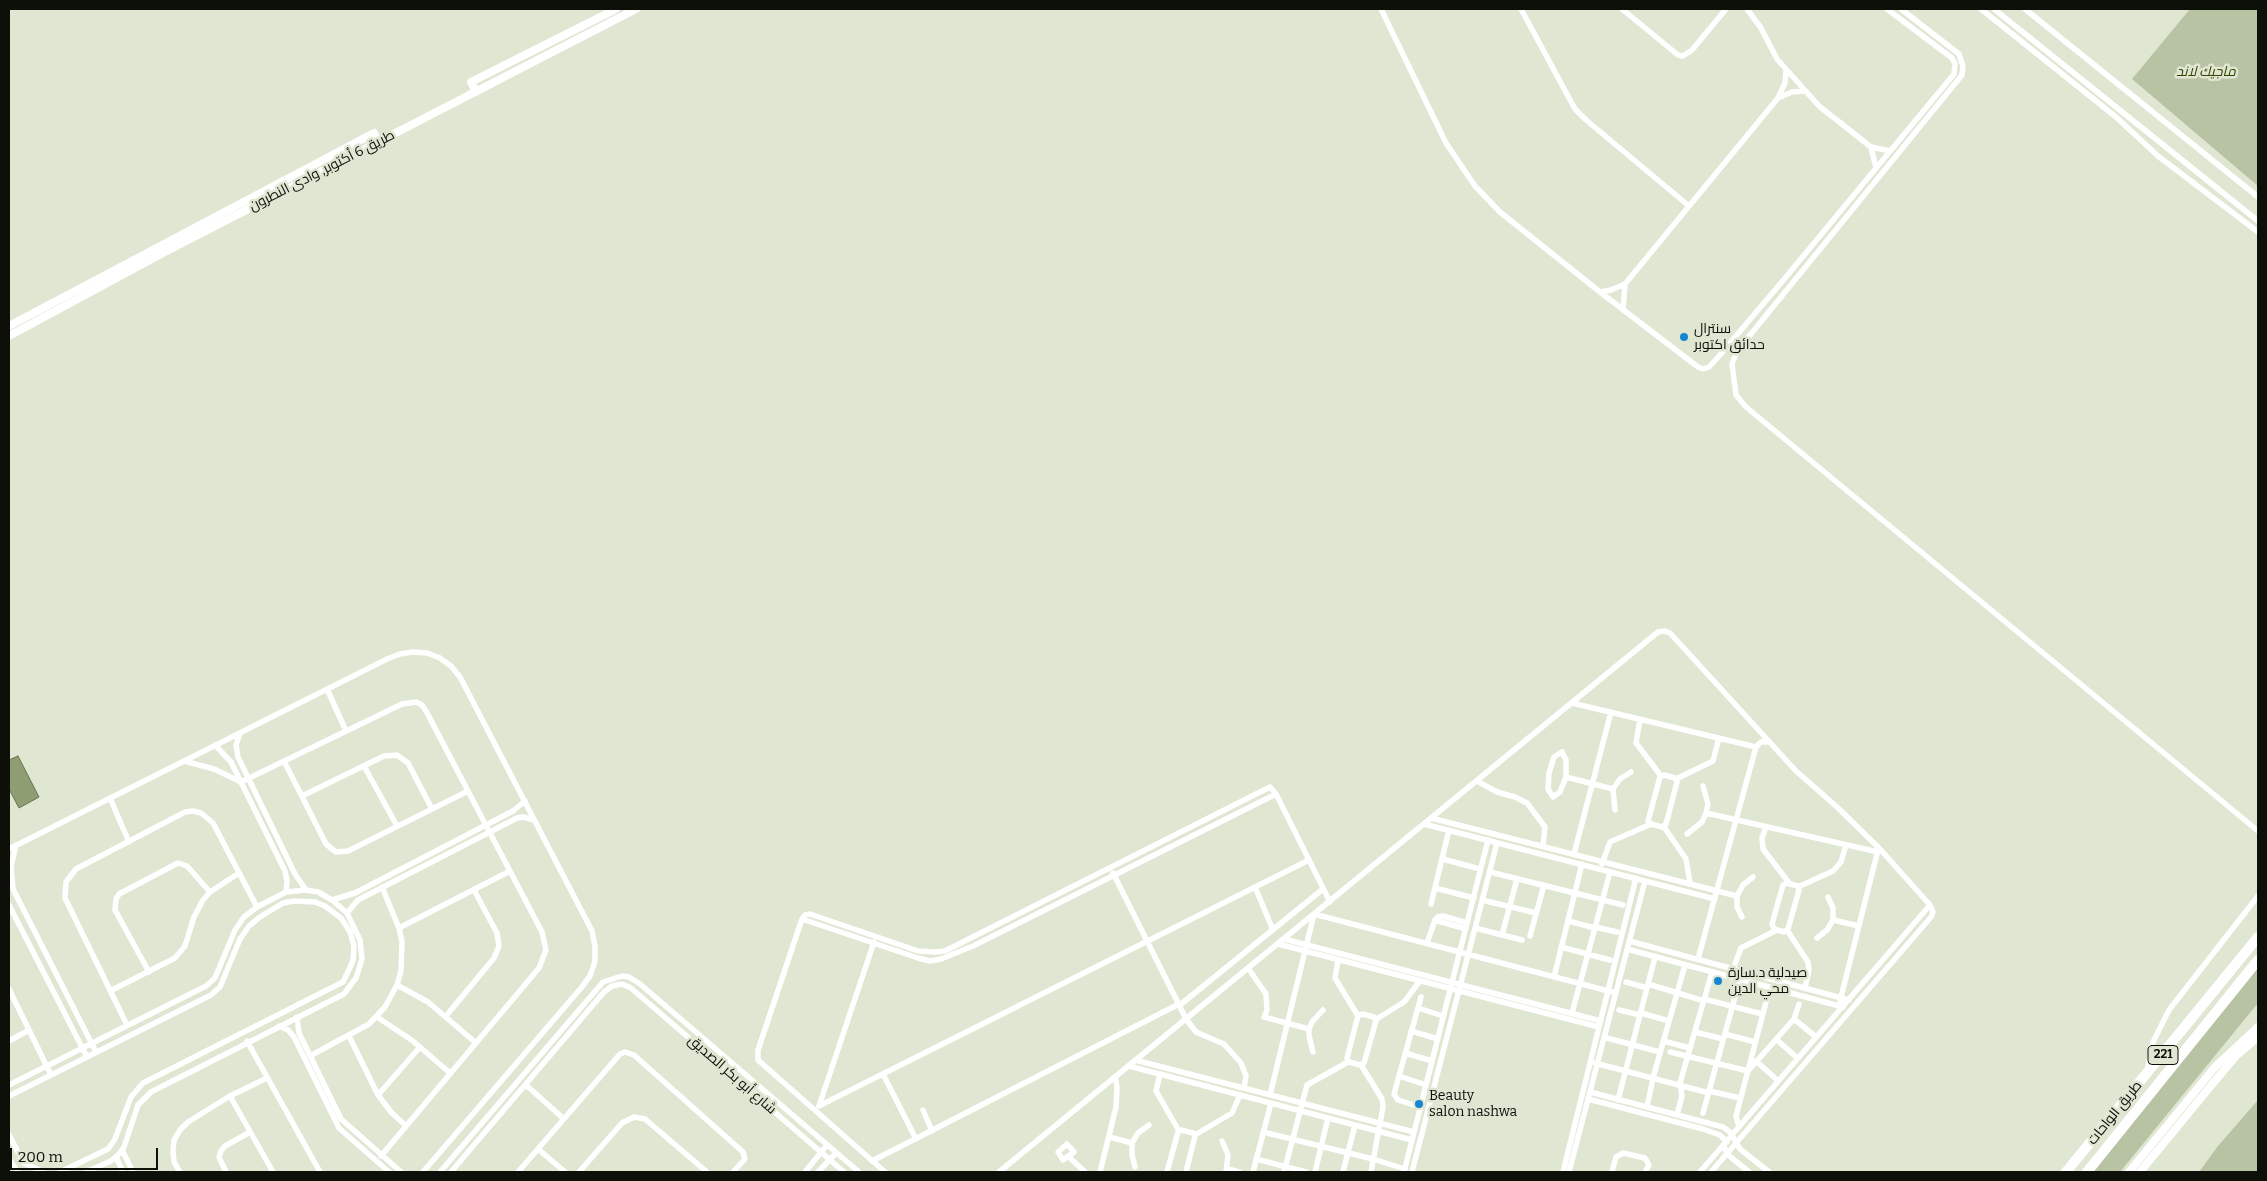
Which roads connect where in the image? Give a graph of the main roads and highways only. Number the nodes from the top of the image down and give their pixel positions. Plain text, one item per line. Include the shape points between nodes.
1 (2258, 936) edge
2 (2258, 960) edge
3 (2066, 1172) edge
4 (2087, 1172) edge

1 - 3 highway, طريق الواحات / 221
2 - 4 highway, طريق الواحات / 221

